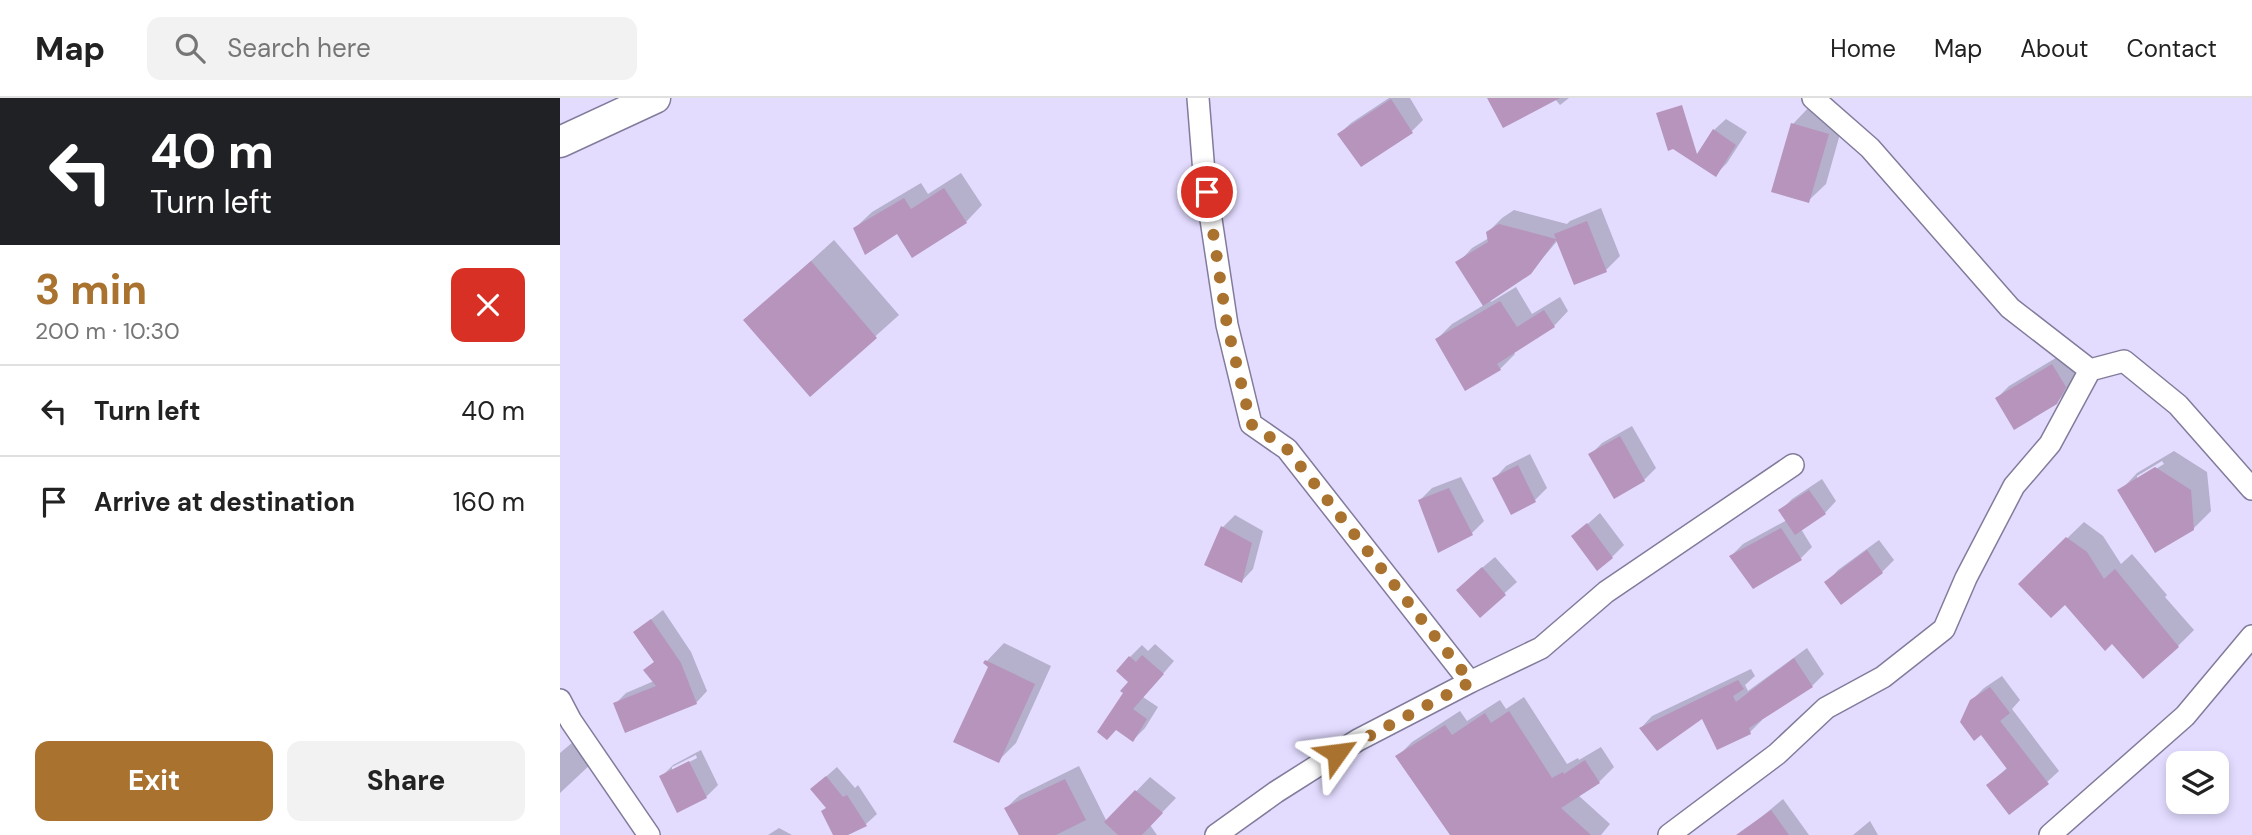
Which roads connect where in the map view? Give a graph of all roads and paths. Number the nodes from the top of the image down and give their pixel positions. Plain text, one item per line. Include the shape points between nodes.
1 (655, 98) edge
2 (1198, 98) edge
3 (1813, 98) edge
4 (560, 142) edge
5 (2090, 370) junction
6 (1793, 465) dead end
7 (2252, 489) edge
8 (2252, 636) edge
9 (1471, 682) junction
10 (560, 700) edge
11 (649, 835) edge
12 (1216, 835) edge
13 (1669, 835) edge
14 (2050, 835) edge

1 - 4 main road
2 - 9 street via 1204,173 1227,325 1251,424 1287,449
3 - 5 street via 1870,148 2010,308
5 - 7 street via 2124,361 2178,405
5 - 13 street via 2050,444 2014,486 1944,629 1883,677 1826,708 1777,754
6 - 9 street via 1606,592 1541,648
8 - 14 street via 2185,716
9 - 12 street via 1358,740
10 - 11 street

